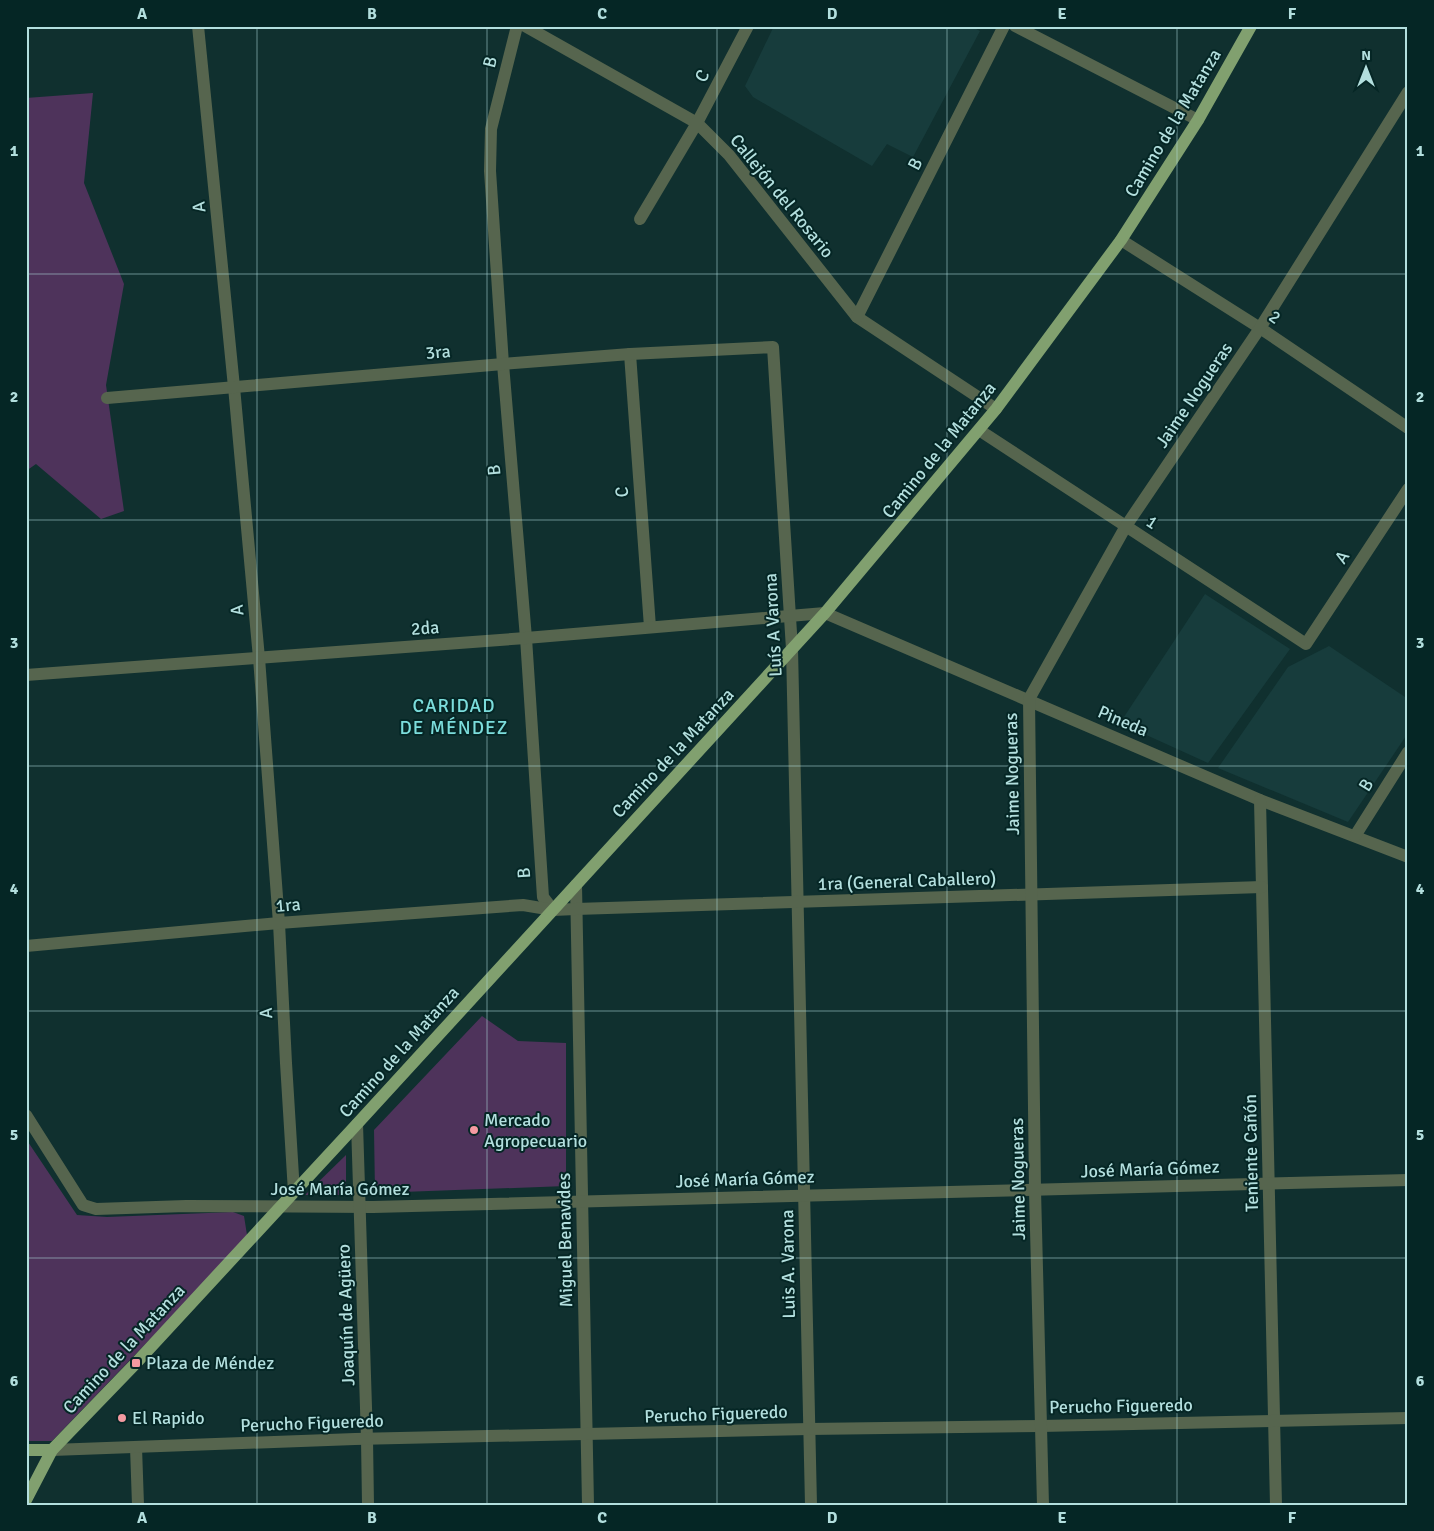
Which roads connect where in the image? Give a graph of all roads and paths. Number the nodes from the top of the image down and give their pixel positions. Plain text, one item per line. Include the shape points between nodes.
1 (198, 26) edge
2 (517, 26) edge
3 (525, 26) edge
4 (748, 26) edge
5 (1004, 26) edge
6 (1015, 26) edge
7 (1250, 26) edge
8 (1408, 92) edge
9 (1198, 120) junction
10 (697, 123) junction
11 (640, 219) dead end
12 (1121, 240) junction
13 (856, 317) junction
14 (1260, 328) junction
15 (774, 347) joint
16 (630, 354) junction
17 (503, 364) junction
18 (234, 386) junction
19 (107, 398) dead end
20 (996, 410) junction
21 (1408, 428) edge
22 (980, 430) junction
23 (1408, 489) edge
24 (1126, 526) junction
25 (826, 613) junction
26 (791, 615) junction
27 (650, 627) junction
28 (526, 638) junction
29 (1306, 644) joint
30 (792, 649) junction
31 (259, 658) junction
32 (26, 675) edge
33 (1029, 699) junction
34 (1408, 752) edge
35 (1260, 800) junction
36 (1355, 836) junction
37 (1408, 857) edge
38 (576, 886) junction
39 (1262, 887) junction
40 (1031, 895) junction
41 (797, 903) junction
42 (576, 909) junction
43 (553, 910) junction
44 (279, 923) junction
45 (26, 946) edge
46 (26, 1115) edge
47 (357, 1124) junction
48 (1408, 1180) edge
49 (1269, 1183) junction
50 (1035, 1190) junction
51 (294, 1192) junction
52 (804, 1195) junction
53 (582, 1202) junction
54 (280, 1207) junction
55 (360, 1207) junction
56 (1408, 1418) edge
57 (1274, 1421) junction
58 (1041, 1426) junction
59 (809, 1429) junction
60 (587, 1435) junction
61 (367, 1439) junction
62 (136, 1446) junction
63 (26, 1450) edge
64 (52, 1450) junction
65 (26, 1500) edge
66 (138, 1505) edge
67 (368, 1505) edge
68 (588, 1505) edge
69 (811, 1505) edge
70 (1043, 1505) edge
71 (1276, 1505) edge

1 - 18 street, A
2 - 17 street, B via 491,129 490,170
3 - 10 street, Callejón del Rosario
4 - 10 street, C
5 - 13 street, B
6 - 9 street
7 - 9 main road, Camino de la Matanza
8 - 14 street, Jaime Nogueras
9 - 12 main road, Camino de la Matanza
10 - 11 street, C
10 - 13 street, Callejón del Rosario via 729,155
12 - 14 street, 2
12 - 20 main road, Camino de la Matanza
13 - 20 street, Callejón del Rosario
14 - 21 street, 2
14 - 24 street, Jaime Nogueras
15 - 16 street, 3ra
15 - 26 street, Luís A Varona
16 - 17 street, 3ra
16 - 27 street, C
17 - 18 street, 3ra
17 - 28 street, B
18 - 19 street, 3ra
18 - 31 street, A
20 - 22 main road, Camino de la Matanza
22 - 24 street, 1
22 - 25 main road, Camino de la Matanza
23 - 29 street, A
24 - 29 street, 1
24 - 33 street, Jaime Nogueras
25 - 26 street, 2da
25 - 30 main road, Camino de la Matanza
25 - 33 street, Pineda
26 - 27 street, 2da
26 - 30 street, Luís A Varona
27 - 28 street, 2da
28 - 31 street, 2da
28 - 43 street, B via 543,897
30 - 38 main road, Camino de la Matanza
30 - 41 street, Luís A Varona
31 - 32 street, 2da
31 - 44 street, A
33 - 35 street, Pineda
33 - 40 street, Jaime Nogueras
34 - 36 street, B
35 - 36 street, Pineda
35 - 39 street, Teniente Cañón
36 - 37 street, Pineda
38 - 42 street, Miguel Benavides
38 - 43 main road, Camino de la Matanza
39 - 40 street, 1ra (General Caballero)
39 - 49 street, Teniente Cañón
40 - 41 street, 1ra (General Caballero)
40 - 50 street, Jaime Nogueras
41 - 42 street, 1ra (General Caballero)
41 - 52 street, Luis A. Varona
42 - 43 street, 1ra (General Caballero)
42 - 53 street, Miguel Benavides
43 - 44 street, 1ra via 523,905
43 - 47 main road, Camino de la Matanza
44 - 45 street, 1ra
44 - 51 street, A
46 - 54 street, José María Gómez via 83,1205 96,1209
47 - 51 main road, Camino de la Matanza
47 - 55 street, Joaquín de Agüero
48 - 49 street, José María Gómez
49 - 50 street, José María Gómez
49 - 57 street, Teniente Cañón
50 - 52 street, José María Gómez
50 - 58 street, Jaime Nogueras
51 - 54 main road, Camino de la Matanza
52 - 53 street, José María Gómez
52 - 59 street, Luis A. Varona
53 - 55 street, José María Gómez
53 - 60 street, Miguel Benavides
54 - 55 street, José María Gómez
54 - 64 main road, Camino de la Matanza
55 - 61 street, Joaquín de Agüero
56 - 57 street, Perucho Figueredo
57 - 58 street, Perucho Figueredo
57 - 71 street, Teniente Cañón
58 - 59 street, Perucho Figueredo
58 - 70 street, Jaime Nogueras
59 - 60 street, Perucho Figueredo
59 - 69 street, Luis A. Varona
60 - 61 street, Perucho Figueredo
60 - 68 street, Miguel Benavides
61 - 62 street, Perucho Figueredo
61 - 67 street, Joaquín de Agüero
62 - 64 street, Perucho Figueredo
62 - 66 street
63 - 64 main road, Perucho Figueredo
64 - 65 main road, Camino de la Matanza

